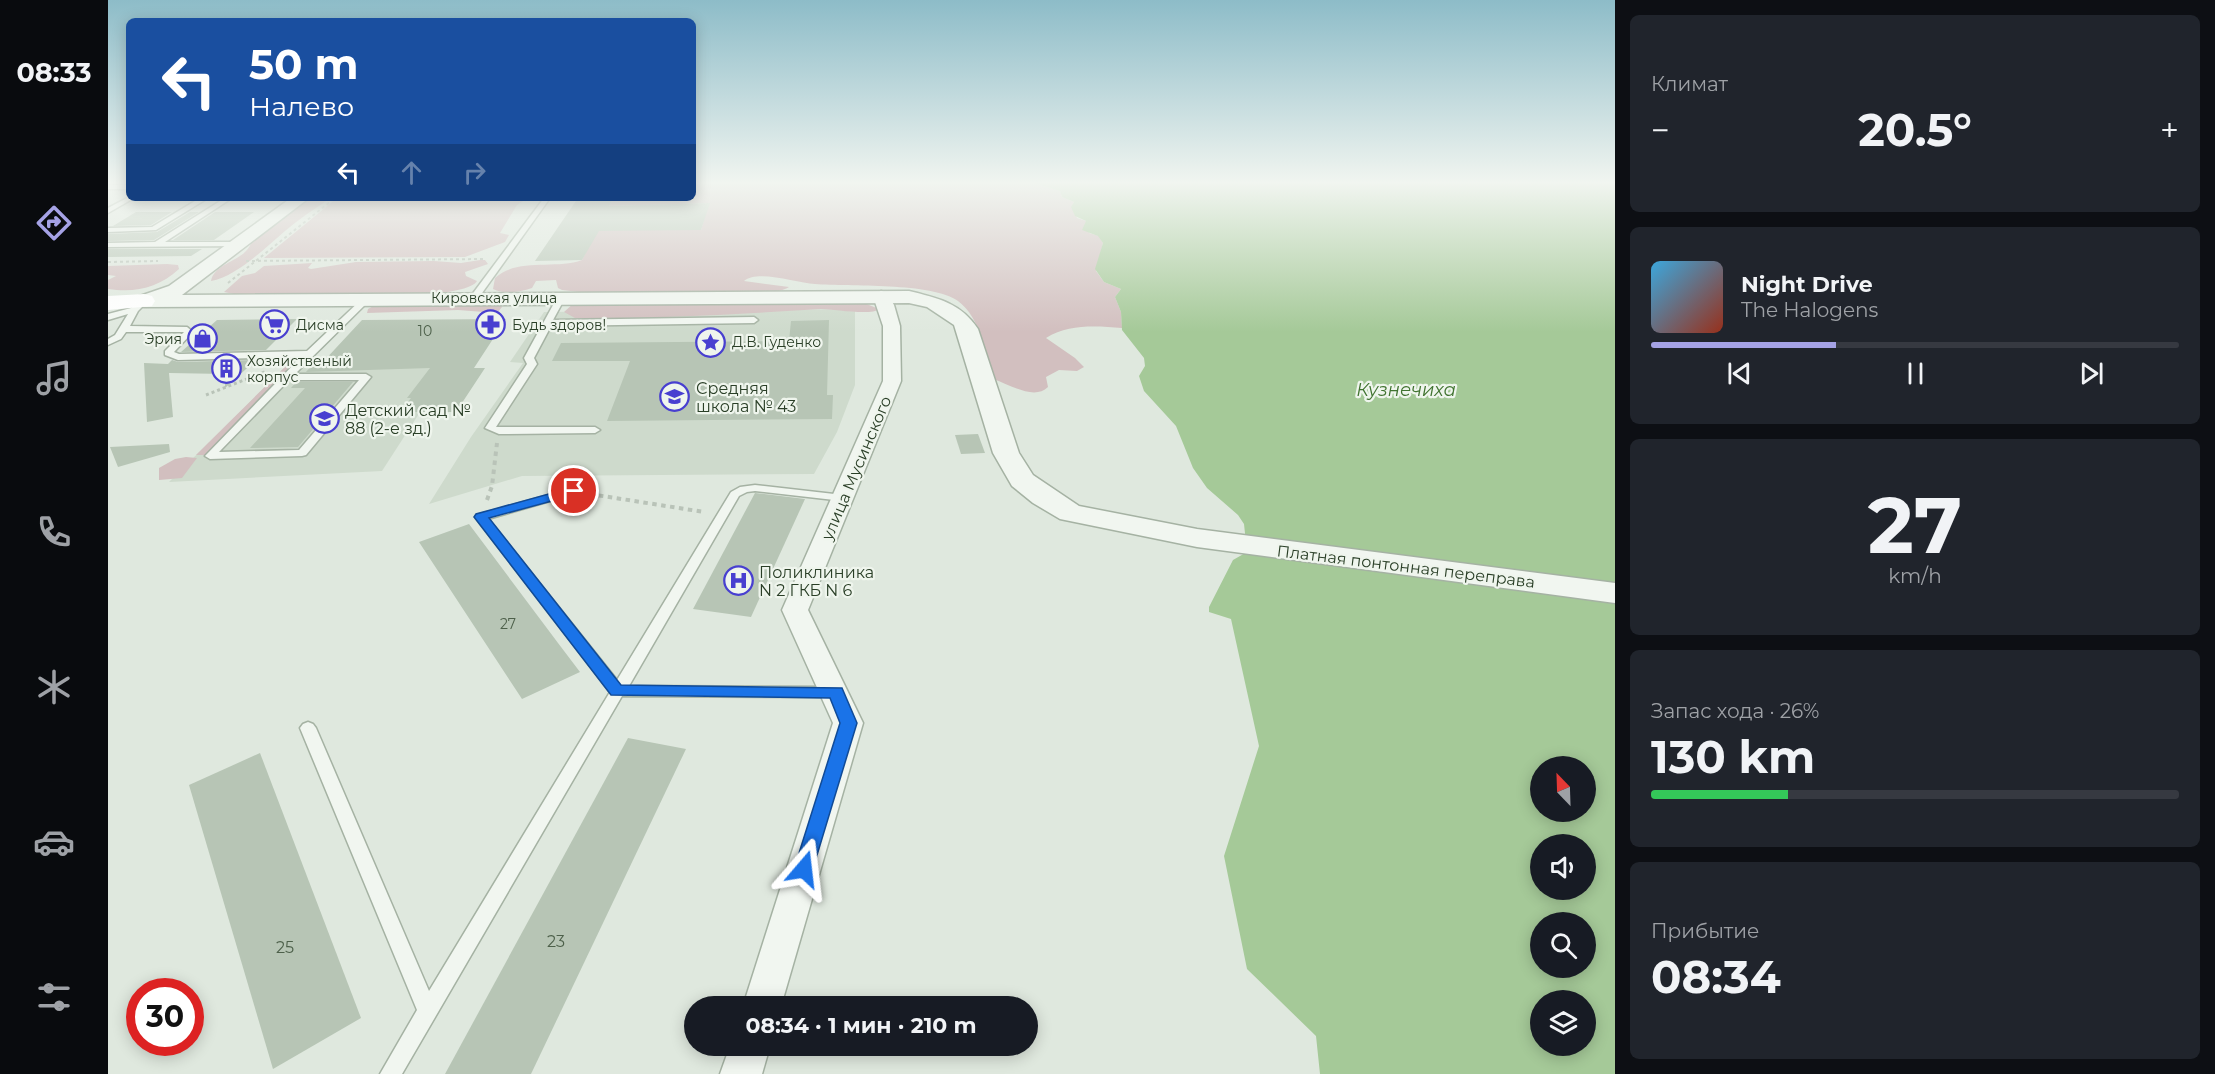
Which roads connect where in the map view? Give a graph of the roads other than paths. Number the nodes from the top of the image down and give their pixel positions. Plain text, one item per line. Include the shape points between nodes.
1 (176, 232) edge
2 (256, 232) edge
3 (522, 232) edge
4 (158, 244) junction
5 (240, 244) junction
6 (108, 245) edge
7 (881, 296) junction
8 (474, 298) junction
9 (561, 298) junction
10 (367, 299) junction
11 (108, 303) edge
12 (139, 306) junction
13 (108, 317) edge
14 (754, 321) dead end
15 (548, 323) junction
16 (124, 329) junction
17 (108, 342) edge
18 (308, 355) junction
19 (289, 377) junction
20 (595, 430) dead end
21 (574, 491) road end
22 (843, 498) junction
23 (1197, 538) joint
24 (1615, 593) edge
25 (617, 691) junction
26 (836, 692) junction
27 (308, 728) dead end
28 (765, 996) edge
29 (428, 1010) junction
30 (747, 1056) edge
31 (390, 1074) edge
32 (741, 1074) edge

1 - 4 lane
2 - 5 street
3 - 8 lane
4 - 5 lane
4 - 6 lane
5 - 12 street via 176,290
7 - 9 street, Кировская улица
7 - 22 street, улица Мусинского via 889,310 892,381
7 - 23 street, Кировская улица via 934,303 962,321 1006,453 1022,480 1043,497 1070,513
8 - 9 street, Кировская улица
8 - 10 street, Кировская улица
9 - 15 lane
10 - 12 street, Кировская улица via 206,300
10 - 18 lane
11 - 12 main road, Кировская улица
12 - 13 lane
12 - 16 lane
14 - 15 lane
15 - 20 lane via 529,358 532,364 490,428
16 - 17 lane
16 - 18 lane via 184,329 189,332 168,353 178,357
18 - 19 lane
19 - 19 lane via 281,385 210,456 302,453 366,377
21 - 25 lane via 481,517
22 - 25 lane via 744,489 735,494
22 - 26 street, улица Мусинского via 795,610 810,648
23 - 24 street, Платная понтонная переправа
25 - 26 lane
25 - 29 lane
26 - 28 street, улица Мусинского via 849,723
27 - 29 lane
29 - 31 lane
30 - 32 street

